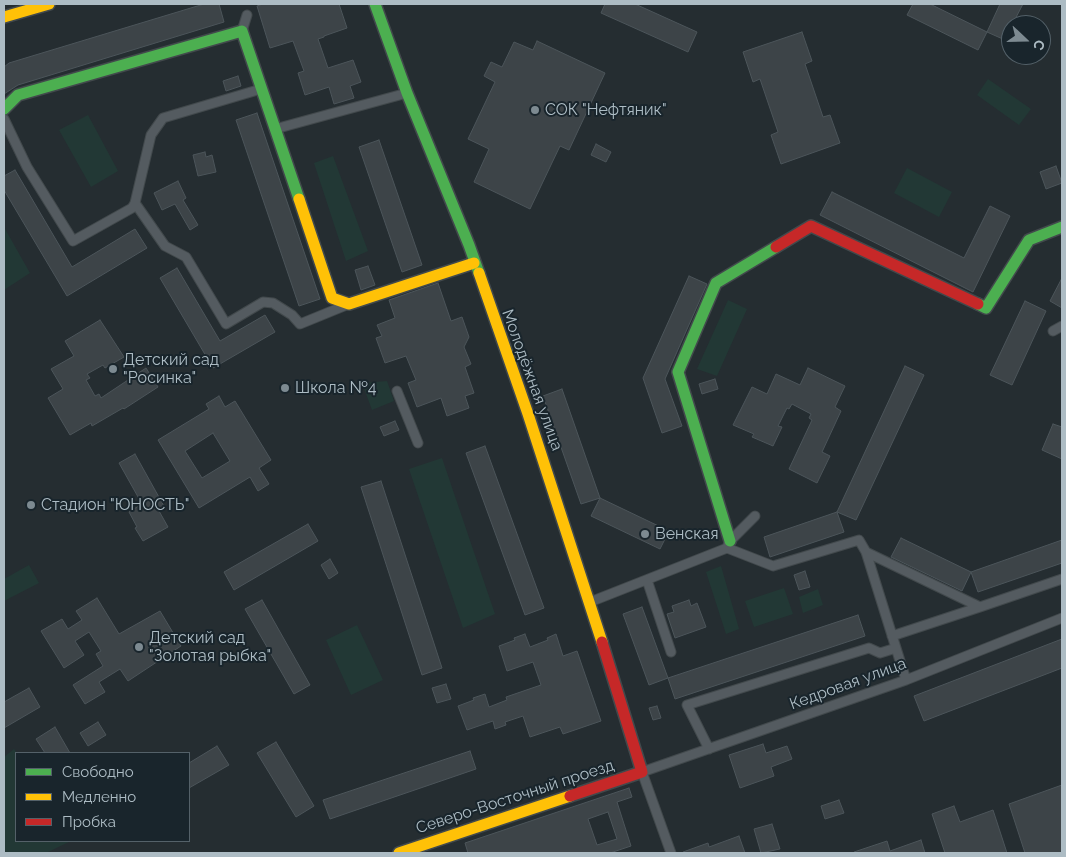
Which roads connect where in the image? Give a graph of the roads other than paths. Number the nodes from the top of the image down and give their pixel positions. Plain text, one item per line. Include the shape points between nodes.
1 (50, 4) edge
2 (375, 4) edge
3 (246, 15) dead end
4 (4, 17) edge
5 (242, 31) junction
6 (261, 89) junction
7 (407, 93) junction
8 (4, 109) edge
9 (4, 119) edge
10 (275, 129) junction
11 (135, 203) junction
12 (1062, 227) edge
13 (474, 263) junction
14 (349, 304) junction
15 (1062, 326) edge
16 (1053, 331) dead end
17 (397, 391) dead end
18 (418, 443) dead end
19 (755, 516) dead end
20 (729, 544) junction
21 (866, 552) junction
22 (647, 580) junction
23 (1062, 580) edge
24 (590, 602) junction
25 (980, 607) junction
26 (1062, 618) edge
27 (892, 636) junction
28 (896, 648) junction
29 (671, 652) dead end
30 (906, 680) junction
31 (709, 749) junction
32 (642, 772) junction
33 (399, 853) edge
34 (671, 853) edge

1 - 4 street
2 - 7 street, Молодёжная улица
3 - 5 street
5 - 6 street
5 - 8 street via 18,95
6 - 10 street
6 - 11 street via 163,118 151,136
7 - 10 street
7 - 13 street, Молодёжная улица
9 - 11 street via 73,241 132,208
10 - 14 street via 332,298
11 - 14 street via 165,246 186,257 226,324 263,302 272,303 300,324
12 - 20 street via 1029,240 986,308 811,226 716,283 678,372
13 - 14 street
13 - 24 street, Молодёжная улица
15 - 16 street
17 - 18 street
19 - 20 street
20 - 21 street via 773,566 859,540
20 - 22 street
21 - 25 street
21 - 27 street
22 - 24 street
22 - 29 street
23 - 25 street
24 - 32 street, Молодёжная улица
25 - 27 street
26 - 30 street, Кедровая улица
27 - 28 street
28 - 30 street
28 - 31 street via 880,653 869,648 687,705
30 - 31 street, Кедровая улица
31 - 32 street, Кедровая улица
32 - 33 street, Северо-Восточный проезд
32 - 34 street

